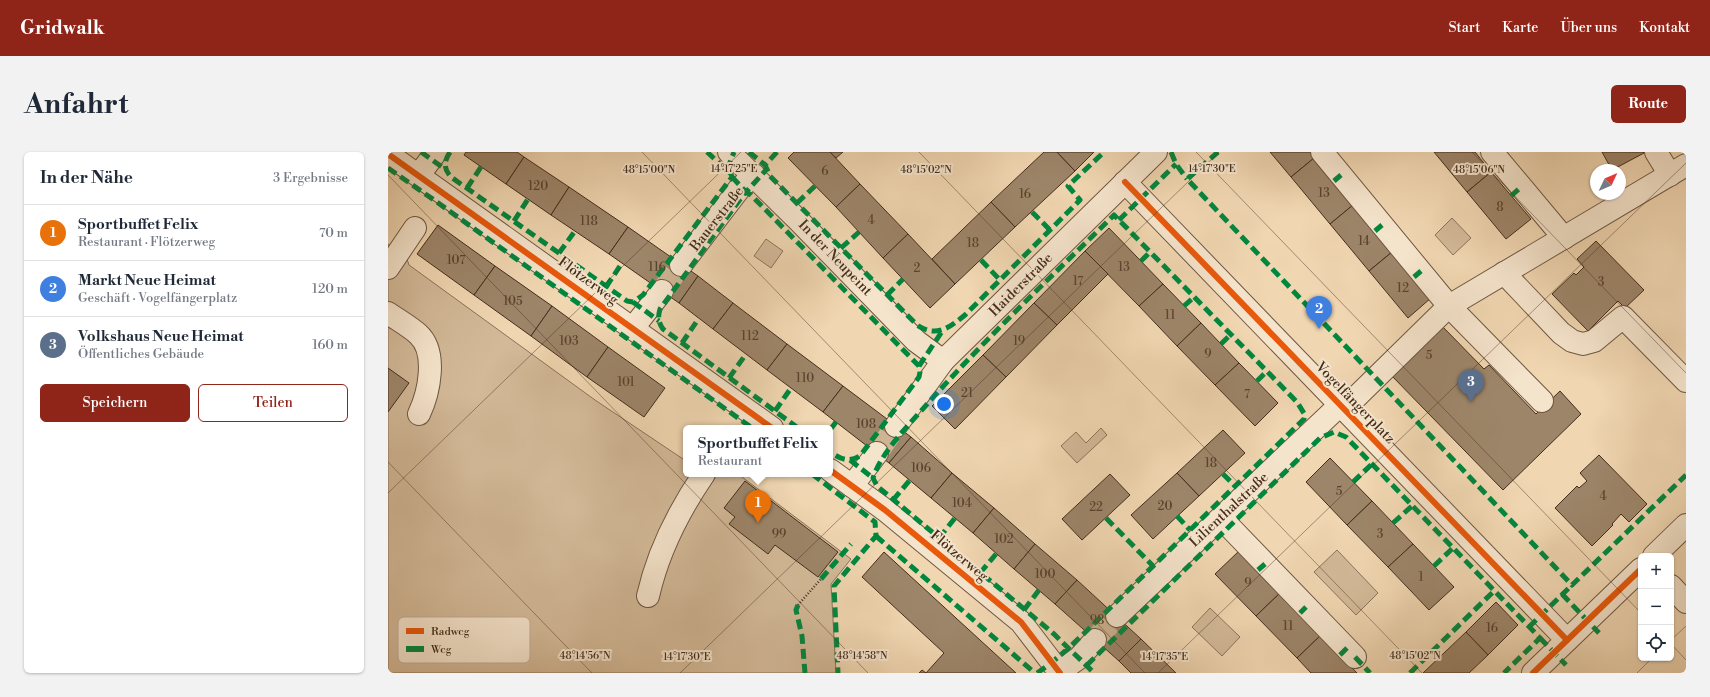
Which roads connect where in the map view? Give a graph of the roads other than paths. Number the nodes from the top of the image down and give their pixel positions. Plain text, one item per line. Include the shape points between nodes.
1 (436, 152) edge
2 (1156, 152) edge
3 (1322, 152) edge
4 (1492, 152) edge
5 (1656, 152) edge
6 (388, 154) edge
7 (745, 161) edge
8 (1678, 170) edge
9 (419, 175) junction
10 (1125, 182) junction
11 (415, 228) dead end
12 (1564, 238) junction
13 (681, 265) tunnel mouth
14 (388, 268) edge
15 (1504, 273) junction
16 (662, 291) tunnel mouth
17 (1449, 306) junction
18 (388, 313) edge
19 (633, 328) junction
20 (943, 361) junction
21 (1686, 380) edge
22 (1542, 401) dead end
23 (1342, 407) junction
24 (419, 414) dead end
25 (768, 425) edge
26 (896, 426) tunnel mouth
27 (877, 453) tunnel mouth
28 (833, 472) edge
29 (702, 477) edge
30 (852, 486) junction
31 (1221, 518) junction
32 (1686, 525) edge
33 (1657, 553) edge
34 (1638, 572) edge
35 (1674, 589) edge
36 (648, 596) dead end
37 (1686, 602) edge
38 (1117, 616) tunnel mouth
39 (1095, 640) tunnel mouth
40 (1567, 640) junction
41 (1355, 657) dead end
42 (1060, 672) edge
43 (1533, 673) edge

1 - 9 street
2 - 10 street, Haiderstraße
3 - 17 street
4 - 12 street
5 - 8 street
6 - 9 street, Flötzerweg
7 - 13 street, Bauerstraße via 740,189
7 - 20 street, In der Neupeint via 916,341
8 - 12 street, Lilienthalstraße
9 - 19 street, Flötzerweg
10 - 20 street, Haiderstraße
10 - 23 street, Vogelfängerplatz
11 - 14 street
12 - 15 street, Lilienthalstraße
15 - 17 street, Lilienthalstraße
15 - 21 street via 1560,333 1572,341 1583,344 1594,341 1623,317
16 - 19 street
17 - 22 street
17 - 23 street, Lilienthalstraße
18 - 24 street via 420,335 427,350 430,368 428,388
19 - 25 street, Flötzerweg
20 - 26 street, Haiderstraße
23 - 31 street, Lilienthalstraße
23 - 40 street, Vogelfängerplatz
27 - 30 street
28 - 30 street, Flötzerweg
29 - 36 street via 668,535 654,568
30 - 42 street, Flötzerweg via 1021,622
31 - 38 street, Lilienthalstraße
31 - 41 street
32 - 33 street
34 - 40 street
35 - 37 street
39 - 42 street via 1079,658
40 - 43 street

